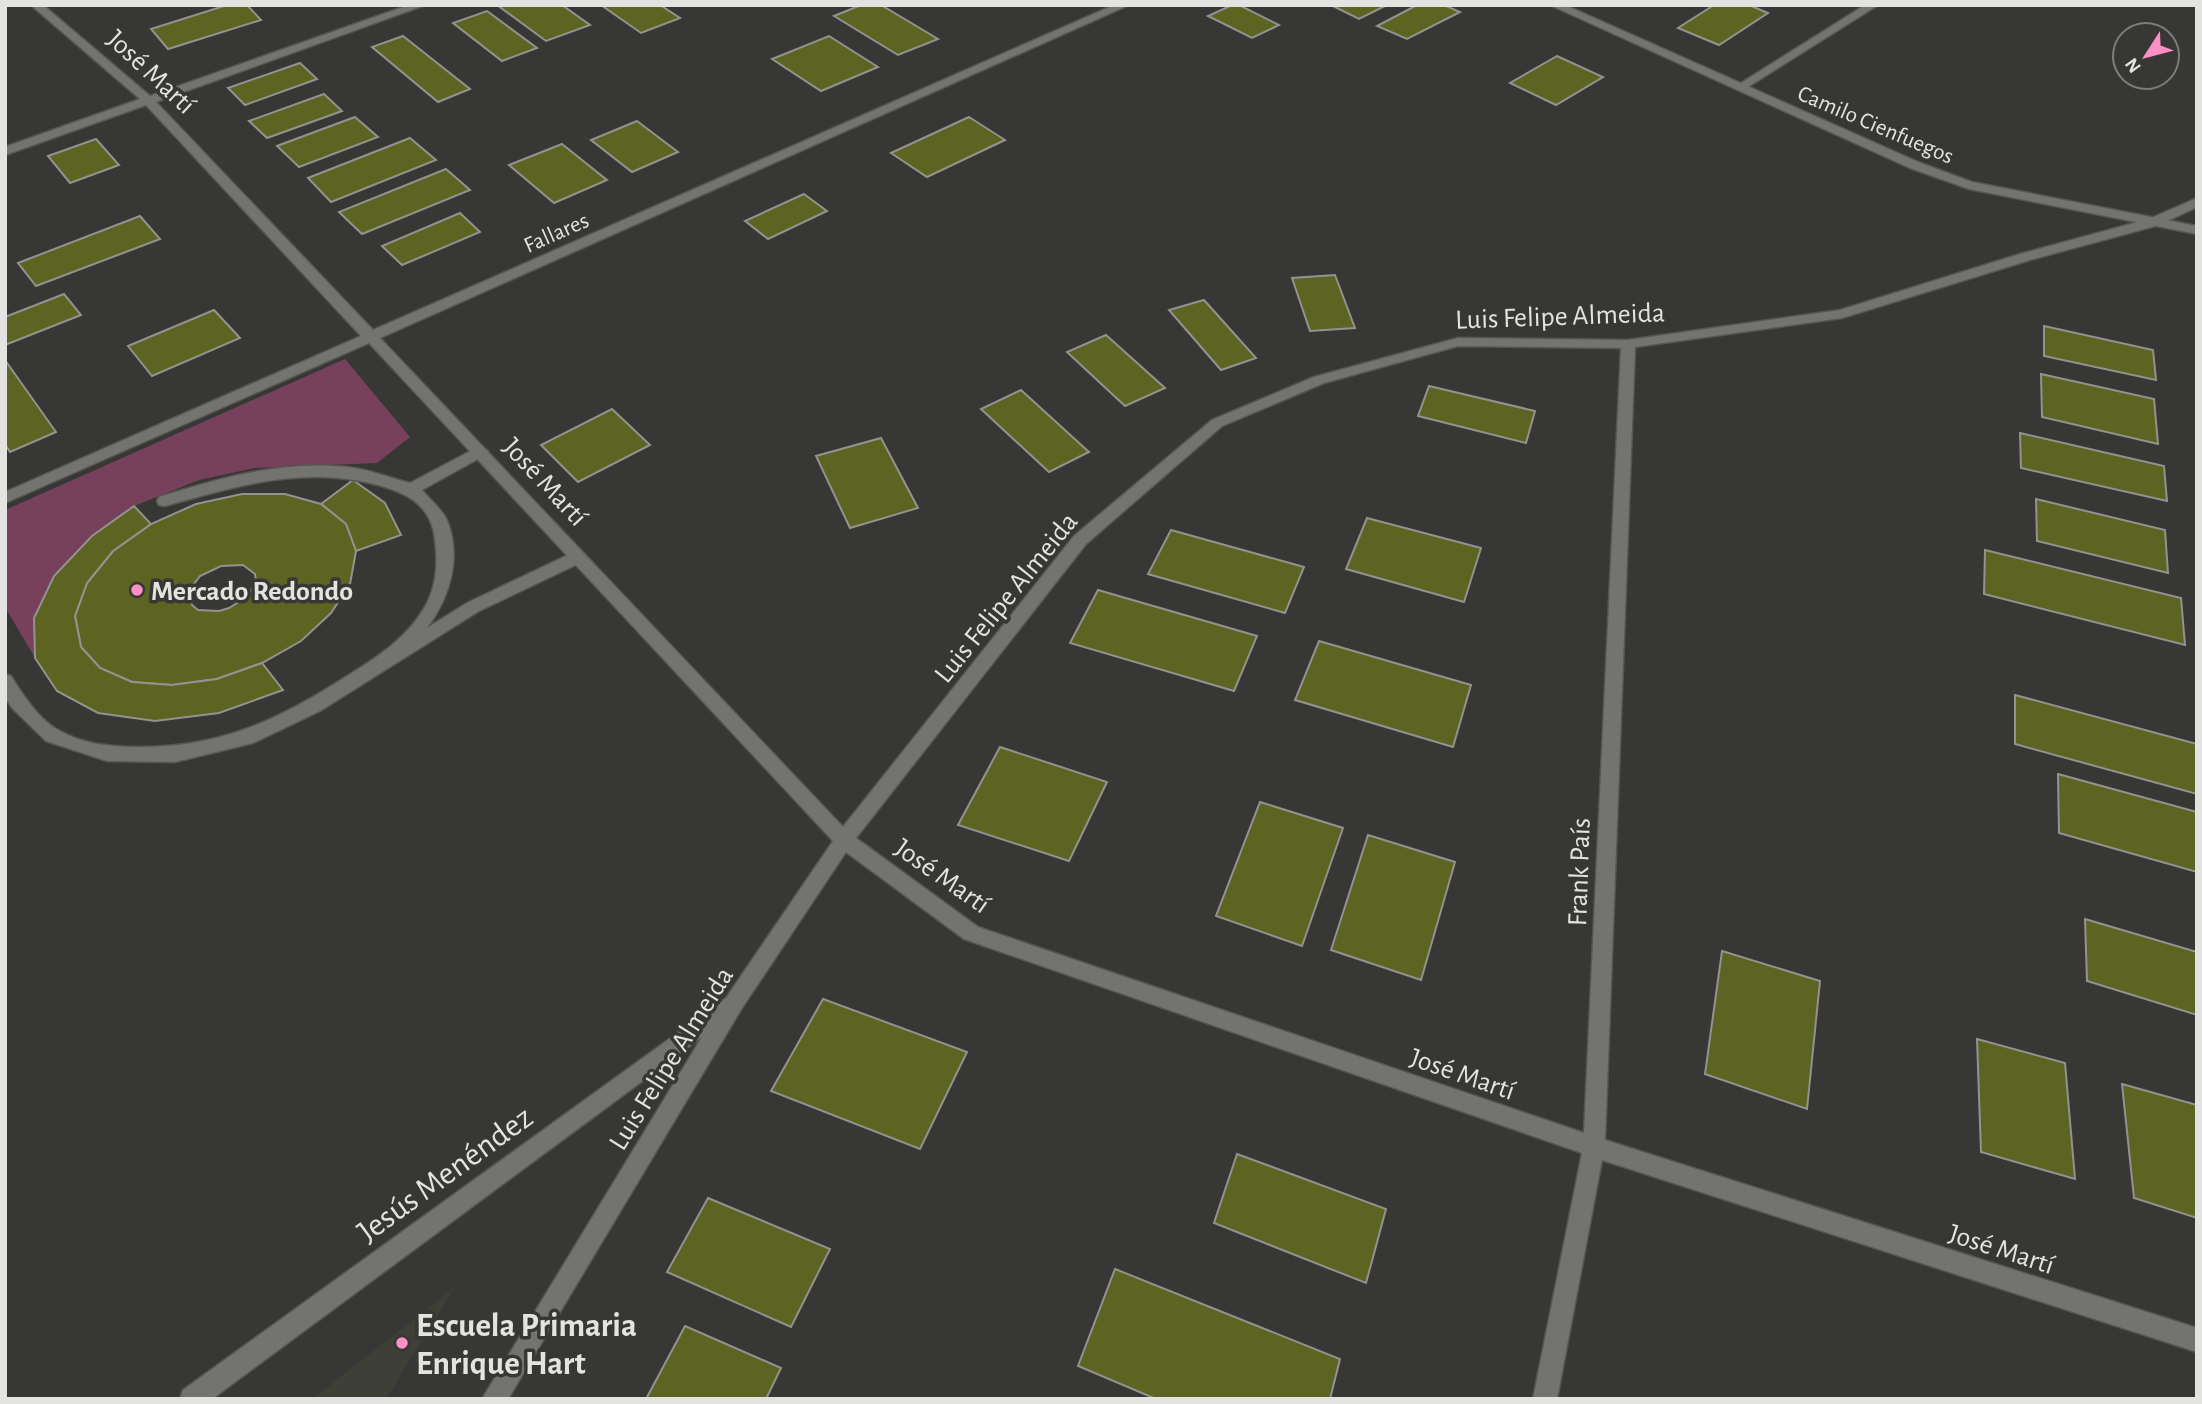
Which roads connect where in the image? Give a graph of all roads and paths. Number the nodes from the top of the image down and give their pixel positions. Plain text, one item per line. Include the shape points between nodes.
1 (36, 5) edge
2 (420, 5) edge
3 (1124, 5) edge
4 (1555, 5) edge
5 (1873, 5) edge
6 (1739, 88) junction
7 (149, 101) junction
8 (5, 151) edge
9 (2197, 202) edge
10 (2154, 222) junction
11 (2197, 230) edge
12 (371, 337) junction
13 (1628, 344) junction
14 (480, 451) junction
15 (412, 489) junction
16 (5, 498) edge
17 (165, 501) dead end
18 (578, 556) junction
19 (398, 653) junction
20 (5, 681) edge
21 (844, 840) junction
22 (735, 1001) junction
23 (1594, 1147) junction
24 (2197, 1340) edge
25 (192, 1399) edge
26 (494, 1399) edge
27 (1545, 1399) edge

1 - 7 street, José Martí
2 - 7 street
3 - 12 street, Fallares
4 - 6 street, Camilo Cienfuegos
5 - 6 street
6 - 10 street, Camilo Cienfuegos via 1969,185
7 - 8 street
7 - 12 street, José Martí
9 - 10 street, Luis Felipe Almeida
10 - 11 street, Camilo Cienfuegos
10 - 13 street, Luis Felipe Almeida via 1842,314
12 - 14 street, José Martí
12 - 16 street, Fallares
13 - 21 street, Luis Felipe Almeida via 1458,342 1319,380 1217,423 1080,540
13 - 23 street, Frank País
14 - 15 street
14 - 18 street, José Martí
15 - 17 street via 348,472 287,472 222,483
15 - 19 street via 439,520 447,561 434,606
18 - 19 street via 472,607
18 - 21 street, José Martí
19 - 20 street via 314,706 247,738 175,755 107,754 52,736 18,703
21 - 22 street, Luis Felipe Almeida
21 - 23 street, José Martí via 971,933
22 - 25 street, Jesús Menéndez
22 - 26 street, Luis Felipe Almeida
23 - 24 street, José Martí
23 - 27 street, Frank País

